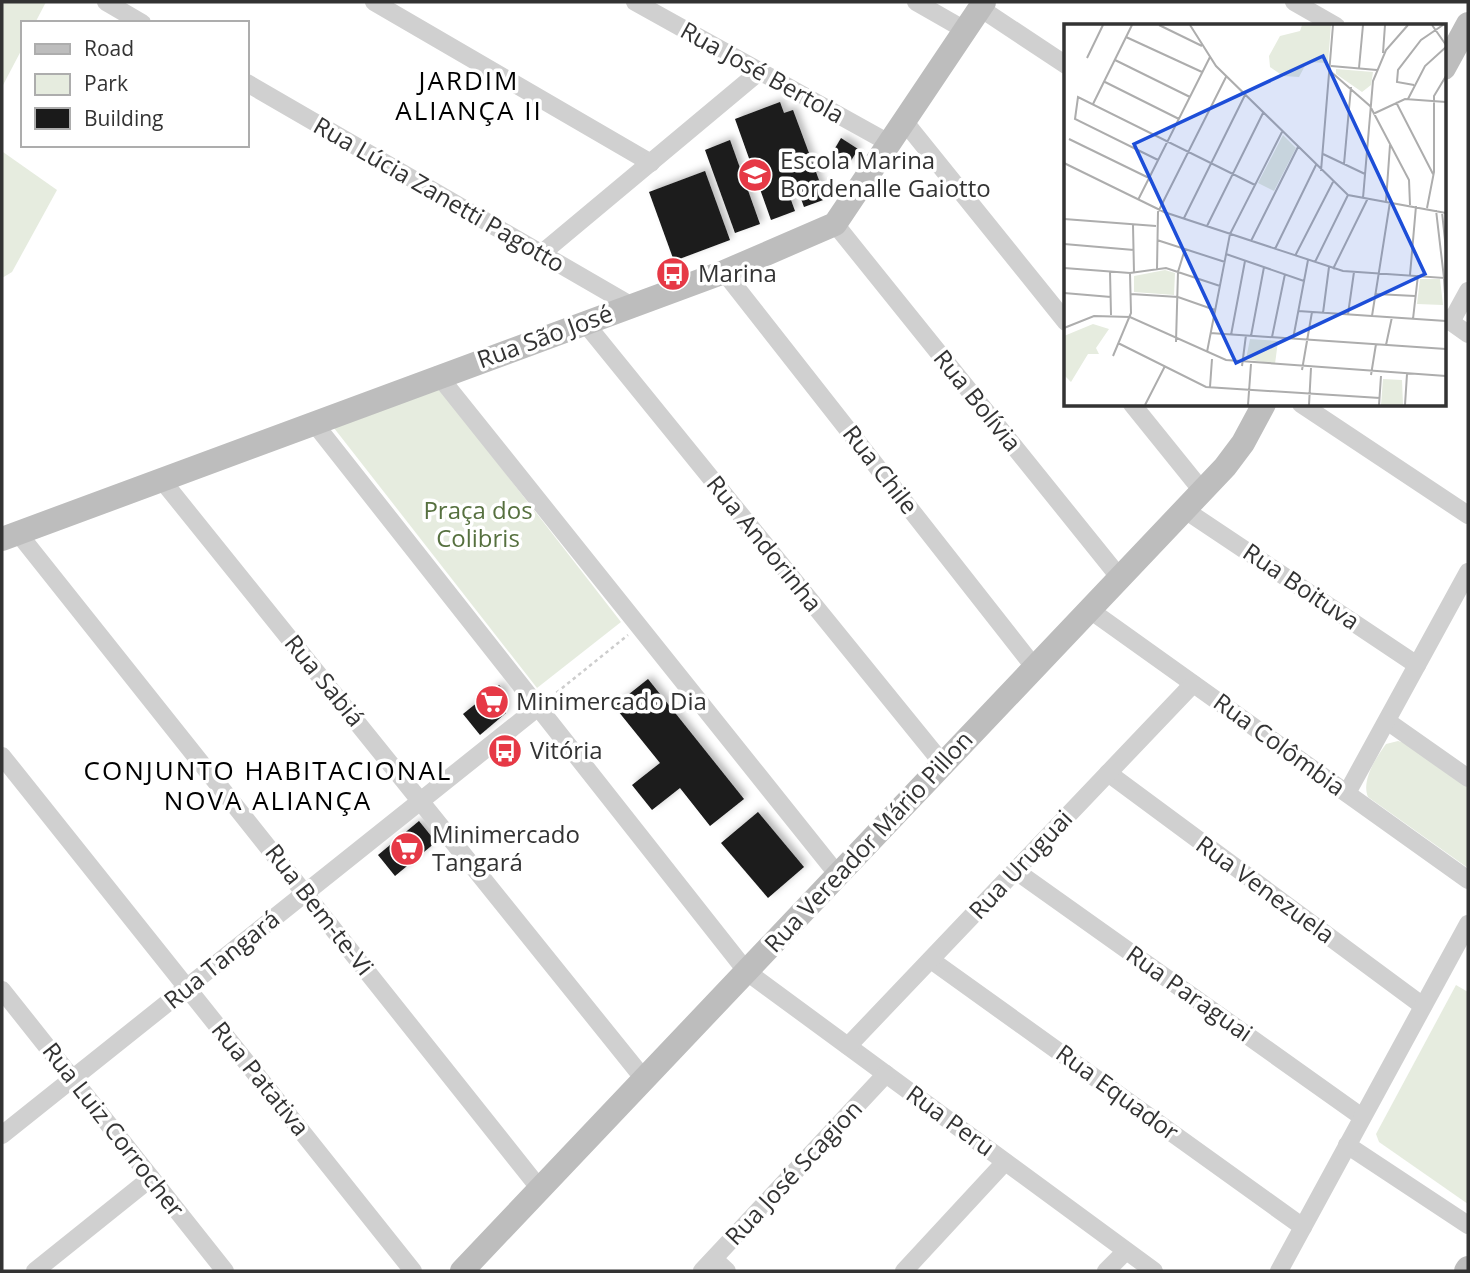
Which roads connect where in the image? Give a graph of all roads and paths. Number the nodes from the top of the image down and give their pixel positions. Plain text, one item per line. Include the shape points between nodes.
1 (106, 2) edge
2 (374, 2) edge
3 (635, 2) edge
4 (916, 2) edge
5 (1294, 2) edge
6 (982, 5) edge
7 (139, 21) edge
8 (1332, 24) edge
9 (965, 30) junction
10 (1464, 40) edge
11 (1064, 64) edge
12 (1446, 65) edge
13 (759, 72) junction
14 (248, 84) edge
15 (904, 121) junction
16 (889, 143) junction
17 (651, 163) junction
18 (835, 224) junction
19 (541, 254) junction
20 (724, 272) junction
21 (1468, 291) edge
22 (632, 306) junction
23 (1064, 319) edge
24 (1448, 320) edge
25 (585, 323) junction
26 (1468, 334) edge
27 (438, 375) junction
28 (1134, 406) edge
29 (1263, 406) edge
30 (1304, 406) edge
31 (314, 423) junction
32 (161, 479) junction
33 (1203, 492) junction
34 (1185, 510) junction
35 (1468, 515) edge
36 (10, 536) edge
37 (1468, 572) edge
38 (1120, 579) junction
39 (1090, 610) junction
40 (639, 627) junction
41 (1417, 665) junction
42 (1035, 668) junction
43 (1193, 684) junction
44 (537, 708) junction
45 (1387, 721) junction
46 (2, 756) edge
47 (943, 764) junction
48 (1108, 773) junction
49 (1468, 778) edge
50 (1347, 793) junction
51 (420, 801) junction
52 (1016, 871) junction
53 (838, 876) junction
54 (1468, 880) edge
55 (305, 893) junction
56 (1468, 924) edge
57 (931, 960) junction
58 (747, 972) junction
59 (187, 988) junction
60 (2, 990) edge
61 (1423, 1006) junction
62 (848, 1046) junction
63 (886, 1074) junction
64 (72, 1079) junction
65 (644, 1079) junction
66 (1362, 1117) junction
67 (2, 1135) edge
68 (1347, 1145) junction
69 (1005, 1162) junction
70 (151, 1178) junction
71 (540, 1189) junction
72 (1468, 1225) edge
73 (1303, 1227) junction
74 (1126, 1251) junction
75 (708, 1265) edge
76 (35, 1271) edge
77 (225, 1271) edge
78 (413, 1271) edge
79 (462, 1271) edge
80 (727, 1271) edge
81 (904, 1271) edge
82 (1106, 1271) edge
83 (1154, 1271) edge
84 (1279, 1271) edge

1 - 7 street
2 - 17 street
3 - 13 street, Rua José Bertola
4 - 9 street
5 - 8 street
6 - 9 street
6 - 11 street
9 - 15 street
10 - 12 street
13 - 16 street, Rua José Bertola
13 - 17 street
14 - 19 street, Rua Lúcia Zanetti Pagotto
15 - 16 street
15 - 23 street
16 - 18 street
17 - 19 street
18 - 20 street, Rua São José
18 - 38 street, Rua Bolívia
19 - 22 street, Rua Lúcia Zanetti Pagotto
20 - 22 street, Rua São José
20 - 42 street, Rua Chile
21 - 24 street
22 - 25 street, Rua São José
24 - 26 street
25 - 27 street, Rua São José
25 - 47 street, Rua Andorinha
27 - 31 street, Rua São José
27 - 40 street
28 - 33 street
29 - 33 street, Rua Vereador Mário Pillon via 1243,443
30 - 35 street
31 - 32 street, Rua São José
31 - 44 street
32 - 36 street, Rua São José
32 - 51 street, Rua Sabiá
33 - 34 street, Rua Vereador Mário Pillon
34 - 38 street, Rua Vereador Mário Pillon
34 - 41 street, Rua Boituva
36 - 55 street, Rua Bem-te-Vi
37 - 41 street
38 - 39 street, Rua Vereador Mário Pillon
39 - 42 street, Rua Vereador Mário Pillon
39 - 43 street, Rua Colômbia
40 - 44 path
40 - 53 street
41 - 45 street
42 - 47 street, Rua Vereador Mário Pillon
43 - 48 street, Rua Uruguai
43 - 50 street, Rua Colômbia
44 - 51 street, Rua Tangará
44 - 58 street
45 - 49 street
45 - 50 street
46 - 59 street, Rua Patativa
47 - 53 street, Rua Vereador Mário Pillon
48 - 52 street, Rua Uruguai
48 - 61 street, Rua Venezuela
50 - 54 street, Rua Colômbia
51 - 55 street, Rua Tangará
51 - 65 street, Rua Sabiá
52 - 57 street, Rua Uruguai
52 - 66 street, Rua Paraguai
53 - 58 street, Rua Vereador Mário Pillon
55 - 59 street, Rua Tangará
55 - 71 street, Rua Bem-te-Vi
56 - 61 street
57 - 62 street, Rua Uruguai
57 - 73 street, Rua Equador
58 - 62 street, Rua Peru
58 - 65 street, Rua Vereador Mário Pillon
59 - 64 street, Rua Tangará
59 - 78 street, Rua Patativa
60 - 64 street, Rua Luiz Corrocher
61 - 66 street
62 - 63 street, Rua Peru
63 - 69 street, Rua Peru
63 - 75 street, Rua José Scagion
64 - 67 street, Rua Tangará
64 - 70 street, Rua Luiz Corrocher
65 - 71 street, Rua Vereador Mário Pillon
66 - 68 street
68 - 72 street
68 - 73 street
69 - 74 street, Rua Peru
69 - 81 street
70 - 76 street
70 - 77 street, Rua Luiz Corrocher
71 - 79 street, Rua Vereador Mário Pillon
73 - 84 street
74 - 82 street
74 - 83 street, Rua Peru
75 - 80 street

